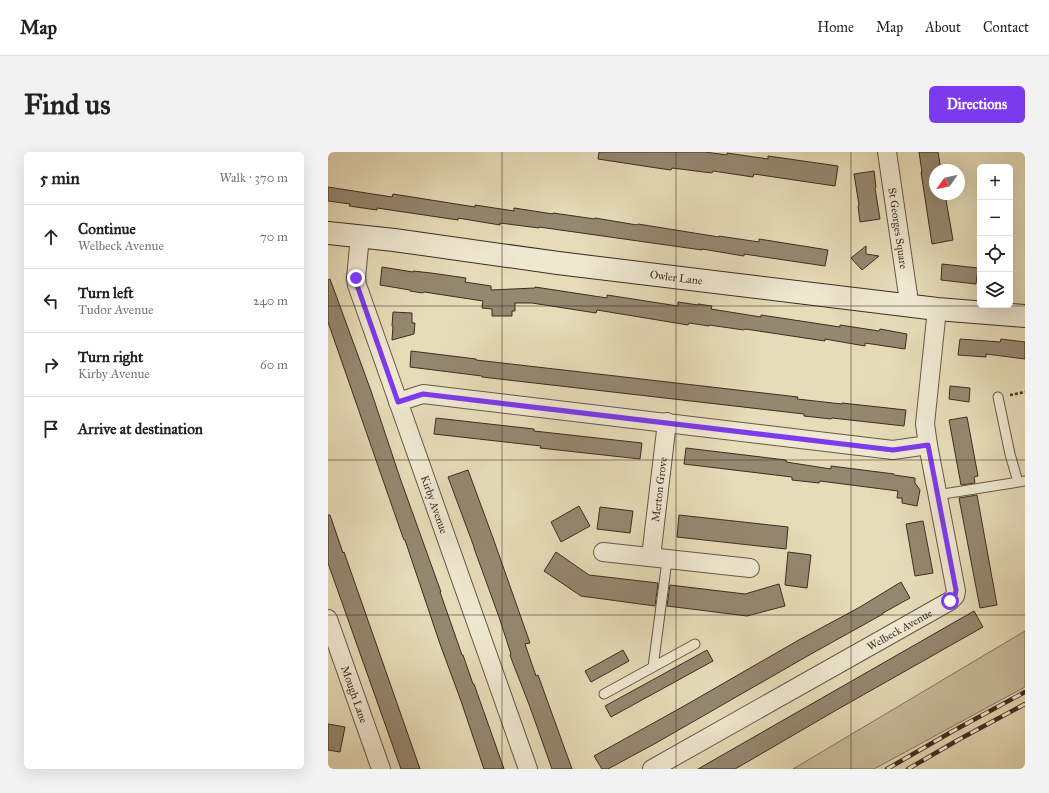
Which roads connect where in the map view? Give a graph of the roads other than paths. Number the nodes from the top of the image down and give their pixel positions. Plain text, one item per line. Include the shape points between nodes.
1 (887, 152) edge
2 (328, 233) edge
3 (360, 236) junction
4 (907, 304) junction
5 (938, 308) junction
6 (1025, 316) edge
7 (998, 397) road end
8 (398, 402) junction
9 (666, 422) junction
10 (928, 445) junction
11 (1022, 481) edge
12 (938, 495) junction
13 (603, 552) dead end
14 (659, 558) junction
15 (750, 568) dead end
16 (328, 619) edge
17 (695, 644) dead end
18 (653, 667) junction
19 (604, 694) dead end
20 (376, 768) edge
21 (528, 769) edge
22 (652, 769) edge

1 - 4 street, St Georges Square via 908,295
2 - 3 street, Owler Lane
3 - 4 street, Owler Lane via 558,263
3 - 8 street, Kirby Avenue via 357,285
4 - 5 street, Owler Lane
5 - 6 street, Owler Lane
5 - 10 street, Welbeck Avenue via 925,424
7 - 11 lane via 1010,454
8 - 9 street via 423,394
8 - 21 street, Kirby Avenue
9 - 10 street via 893,450
9 - 14 street, Merton Grove
10 - 12 street, Welbeck Avenue
11 - 12 lane
12 - 22 street, Welbeck Avenue via 956,590 950,601
13 - 14 street
14 - 15 street
14 - 18 lane via 665,576
16 - 20 street, Mough Lane
17 - 18 lane
18 - 19 lane

